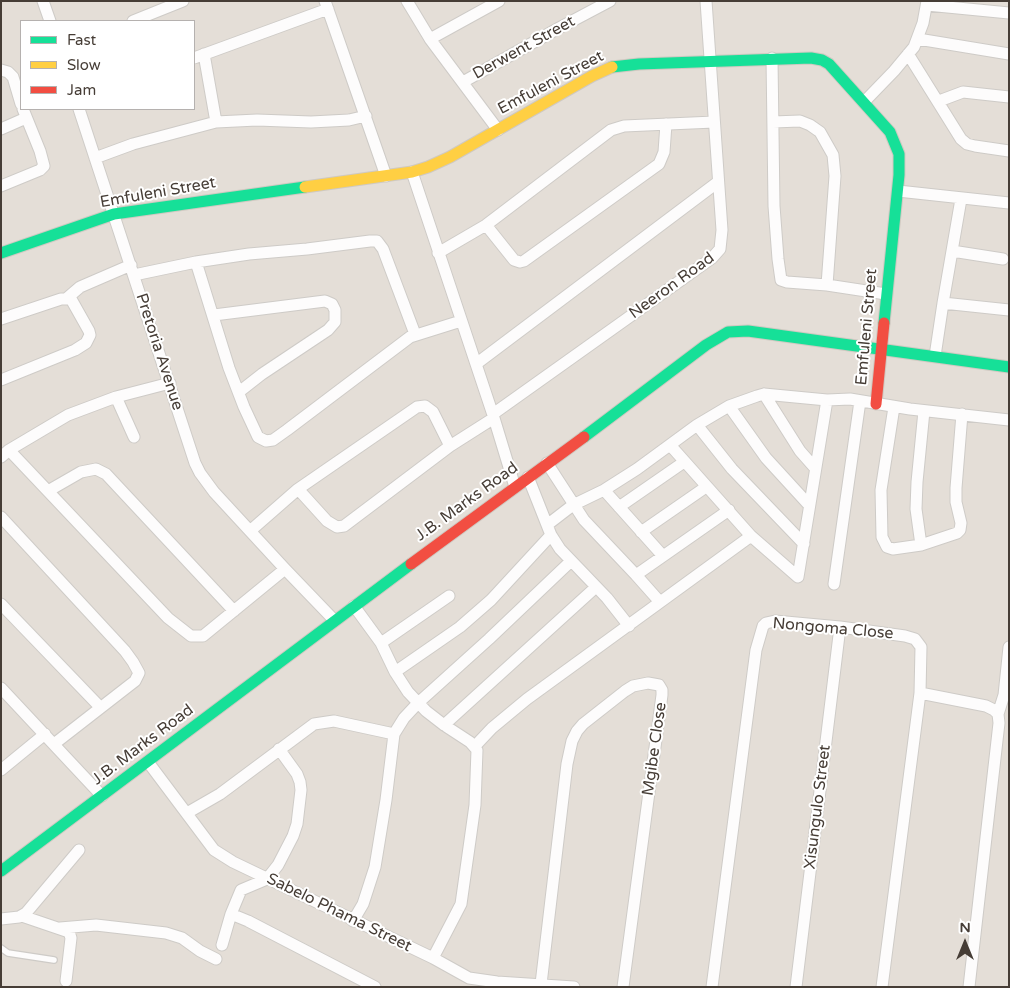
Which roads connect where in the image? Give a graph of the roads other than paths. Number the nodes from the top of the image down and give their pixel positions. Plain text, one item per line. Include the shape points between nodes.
1 (43, 1) edge
2 (183, 1) edge
3 (499, 1) edge
4 (610, 1) edge
5 (709, 2) edge
6 (412, 3) edge
7 (927, 3) edge
8 (327, 5) edge
9 (1009, 13) edge
10 (50, 20) edge
11 (135, 20) edge
12 (430, 39) junction
13 (918, 40) junction
14 (908, 54) junction
15 (1009, 54) edge
16 (199, 56) edge
17 (772, 58) junction
18 (711, 61) junction
19 (1, 70) edge
20 (464, 82) junction
21 (1009, 97) edge
22 (20, 100) edge
23 (938, 101) junction
24 (864, 102) junction
25 (79, 110) edge
26 (24, 114) edge
27 (366, 116) junction
28 (216, 122) junction
29 (714, 122) junction
30 (773, 122) junction
31 (666, 124) junction
32 (1, 129) edge
33 (498, 130) junction
34 (1009, 151) edge
35 (95, 158) junction
36 (412, 172) junction
37 (386, 176) junction
38 (718, 182) junction
39 (1, 186) edge
40 (898, 191) junction
41 (961, 199) junction
42 (1009, 203) edge
43 (114, 214) junction
44 (486, 225) junction
45 (952, 251) junction
46 (1, 253) edge
47 (438, 253) junction
48 (1003, 259) dead end
49 (196, 262) junction
50 (132, 270) junction
51 (827, 285) junction
52 (886, 294) junction
53 (66, 299) junction
54 (943, 303) junction
55 (1009, 310) edge
56 (214, 315) junction
57 (1, 319) edge
58 (461, 321) junction
59 (415, 334) junction
60 (882, 349) junction
61 (935, 356) junction
62 (476, 364) junction
63 (1009, 367) edge
64 (1, 380) edge
65 (170, 383) junction
66 (239, 392) junction
67 (764, 394) junction
68 (116, 397) junction
69 (827, 400) junction
70 (860, 401) junction
71 (876, 404) junction
72 (729, 406) junction
73 (894, 407) junction
74 (924, 411) junction
75 (962, 414) junction
76 (493, 416) junction
77 (1009, 420) edge
78 (697, 425) junction
79 (134, 437) dead end
80 (670, 445) junction
81 (450, 446) junction
82 (5, 453) edge
83 (684, 462) junction
84 (547, 463) junction
85 (815, 468) junction
86 (528, 477) junction
87 (515, 487) junction
88 (706, 487) junction
89 (298, 489) junction
90 (604, 490) junction
91 (48, 491) junction
92 (573, 504) junction
93 (809, 505) junction
94 (619, 507) junction
95 (729, 510) junction
96 (1, 517) edge
97 (549, 530) junction
98 (250, 531) junction
99 (641, 532) junction
100 (751, 536) junction
101 (804, 544) junction
102 (920, 545) junction
103 (663, 556) junction
104 (570, 562) junction
105 (285, 569) junction
106 (636, 575) junction
107 (834, 584) dead end
108 (596, 587) junction
109 (449, 596) dead end
110 (660, 602) junction
111 (1, 604) edge
112 (354, 606) junction
113 (234, 612) junction
114 (334, 620) junction
115 (629, 626) junction
116 (840, 627) junction
117 (381, 643) junction
118 (1009, 648) edge
119 (395, 672) junction
120 (1, 688) edge
121 (920, 693) junction
122 (418, 703) junction
123 (100, 707) junction
124 (998, 714) junction
125 (444, 725) junction
126 (45, 734) junction
127 (394, 734) junction
128 (54, 744) junction
129 (475, 746) junction
130 (279, 749) junction
131 (148, 762) junction
132 (1, 770) edge
133 (102, 796) junction
134 (187, 813) junction
135 (79, 850) dead end
136 (1, 871) edge
137 (268, 879) junction
138 (231, 914) junction
139 (22, 916) junction
140 (1, 919) edge
141 (353, 921) junction
142 (60, 928) junction
143 (222, 945) dead end
144 (1, 948) edge
145 (433, 958) junction
146 (216, 959) dead end
147 (54, 960) dead end
148 (66, 981) dead end
149 (541, 984) junction
150 (375, 987) edge
151 (574, 987) edge
152 (623, 987) edge
153 (712, 987) edge
154 (796, 987) edge
155 (882, 987) edge
156 (969, 987) edge

1 - 10 street
2 - 11 street
3 - 12 street
4 - 20 street, Derwent Street
5 - 18 street, Neeron Road
6 - 12 street
7 - 9 street
7 - 13 street
8 - 16 street
8 - 27 street
12 - 20 street
13 - 14 street
13 - 15 street
14 - 23 street
14 - 24 street
16 - 28 street
17 - 18 street, Emfuleni Street
17 - 24 street, Emfuleni Street via 822,60
17 - 30 street
18 - 29 street, Neeron Road
18 - 33 street, Emfuleni Street via 612,67
19 - 22 street via 13,76
20 - 33 street
21 - 23 street via 961,92
23 - 34 street via 955,132 967,144
24 - 40 street, Emfuleni Street via 890,132 897,146 900,162
25 - 35 street, Pretoria Avenue
26 - 32 street
26 - 39 street via 44,166
27 - 28 street via 343,121
27 - 37 street
28 - 35 street
29 - 31 street
29 - 38 street, Neeron Road
30 - 51 street via 774,206 780,277 787,282
30 - 51 street via 800,121 810,125 820,132 834,156
31 - 44 street via 624,126 611,130
31 - 44 street via 664,152 659,164 524,261 514,260
33 - 36 street, Emfuleni Street via 440,162
35 - 43 street, Pretoria Avenue
36 - 37 street, Emfuleni Street
36 - 47 street
37 - 43 street, Emfuleni Street
38 - 62 street
38 - 76 street, Neeron Road via 722,230 718,253
40 - 41 street
40 - 52 street, Emfuleni Street
41 - 42 street
41 - 45 street
43 - 46 street, Emfuleni Street
43 - 50 street, Pretoria Avenue
44 - 47 street
45 - 48 street
45 - 54 street
47 - 58 street
49 - 50 street
49 - 56 street
49 - 59 street via 377,242 383,249
50 - 53 street via 80,287
50 - 65 street, Pretoria Avenue
51 - 52 street
52 - 60 street, Emfuleni Street
53 - 57 street
53 - 64 street via 73,302 89,330 89,340 74,350
54 - 55 street
54 - 61 street
56 - 66 street
56 - 66 street via 325,300 335,310 335,322 328,330
58 - 59 street
58 - 62 street
59 - 66 street via 273,440 258,438
60 - 61 street, J.B. Marks Road
60 - 71 street, Emfuleni Street
60 - 84 street, J.B. Marks Road via 748,331 728,332
61 - 63 street, J.B. Marks Road
62 - 76 street
65 - 68 street
65 - 98 street, Pretoria Avenue via 200,474
67 - 69 street
67 - 72 street
67 - 85 street via 800,451
68 - 79 street
68 - 82 street via 62,418
69 - 70 street
69 - 85 street
70 - 71 street
70 - 107 street
71 - 73 street
72 - 78 street
72 - 93 street via 766,458
73 - 74 street
73 - 102 street via 881,482 882,537 887,547 893,549
74 - 75 street
74 - 102 street via 916,509
75 - 77 street
75 - 102 street via 956,488 961,527 957,533
76 - 81 street, Neeron Road
76 - 87 street
78 - 80 street
78 - 101 street via 732,470
80 - 83 street
80 - 90 street
81 - 89 street, Neeron Road via 348,523 337,526 327,522
81 - 89 street via 433,412 425,406 417,407
82 - 91 street
83 - 88 street
83 - 94 street
84 - 86 street, J.B. Marks Road
84 - 92 street
85 - 93 street
86 - 87 street, J.B. Marks Road
86 - 97 street
87 - 112 street, J.B. Marks Road
88 - 95 street
88 - 99 street
89 - 98 street
90 - 92 street
90 - 94 street
91 - 113 street via 81,472 96,470 106,474
91 - 113 street via 186,633 203,636
92 - 97 street
92 - 106 street
93 - 101 street
94 - 99 street
95 - 100 street
95 - 103 street
96 - 123 street via 134,662 139,673 135,681
97 - 104 street
97 - 119 street via 491,600 466,622
98 - 105 street, Pretoria Avenue
99 - 103 street
100 - 101 street via 798,577
100 - 110 street
103 - 106 street
104 - 108 street
104 - 122 street
105 - 113 street
105 - 114 street, Pretoria Avenue
106 - 110 street
108 - 115 street
108 - 125 street
109 - 117 street
110 - 115 street
111 - 123 street
112 - 114 street, J.B. Marks Road
112 - 117 street
114 - 131 street, J.B. Marks Road
115 - 129 street via 527,699
116 - 121 street, Nongoma Close via 915,639 921,647
116 - 153 street, Nongoma Close via 770,622 763,626 759,636
116 - 154 street, Xisungulo Street
117 - 119 street
118 - 124 street via 1004,695
119 - 122 street
120 - 126 street
121 - 124 street via 986,706
121 - 155 street, Nongoma Close
122 - 125 street
122 - 127 street
123 - 128 street
124 - 156 street
125 - 129 street
126 - 128 street
126 - 132 street
127 - 130 street via 334,721 323,722 314,724
127 - 141 street via 375,867 363,904
128 - 133 street
129 - 145 street via 475,805 461,904
130 - 134 street via 220,794
130 - 137 street via 297,774 300,802 293,836
131 - 133 street, J.B. Marks Road
131 - 134 street, Sabelo Phama Street
133 - 136 street, J.B. Marks Road
134 - 137 street, Sabelo Phama Street via 214,850
135 - 139 street
137 - 138 street via 241,890
137 - 141 street, Sabelo Phama Street
138 - 143 street
138 - 150 street
139 - 140 street
139 - 142 street
141 - 145 street, Sabelo Phama Street
142 - 146 street via 96,925 166,933 182,938
142 - 148 street via 69,932 71,938
144 - 147 lane via 8,954
145 - 149 street, Sabelo Phama Street via 469,978
149 - 151 street, Sabelo Phama Street
149 - 152 street, Mgibe Close via 572,741 583,724 625,691 640,684 655,684 661,687 662,695

